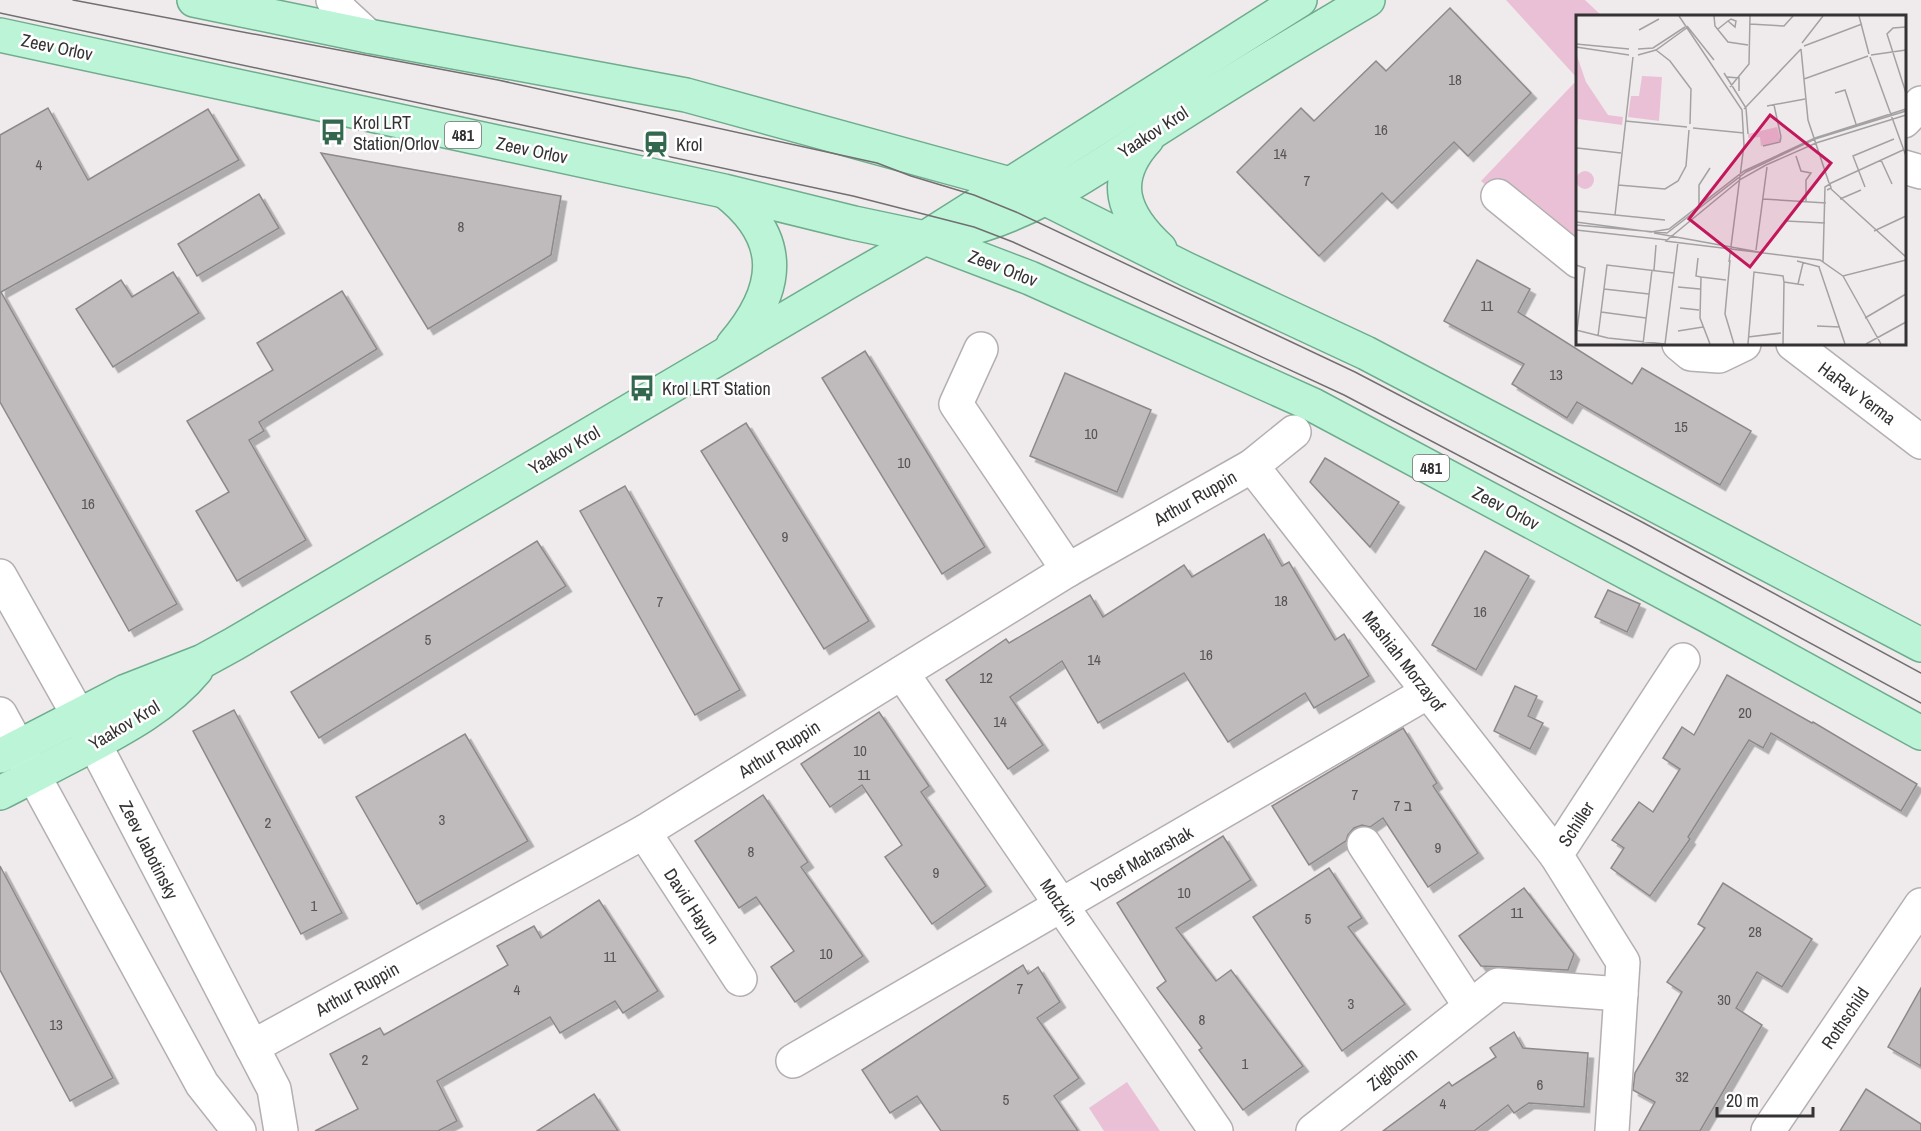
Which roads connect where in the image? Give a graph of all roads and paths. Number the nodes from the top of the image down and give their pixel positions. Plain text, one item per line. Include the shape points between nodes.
1 (194, 0) edge
2 (333, 0) edge
3 (1300, 0) edge
4 (1368, 0) edge
5 (245, 4) edge
6 (0, 35) edge
7 (368, 36) junction
8 (1921, 103) edge
9 (1906, 120) edge
10 (1154, 131) junction
11 (1906, 167) edge
12 (1921, 172) edge
13 (1010, 184) junction
14 (724, 190) junction
15 (1498, 196) dead end
16 (1046, 199) junction
17 (925, 238) junction
18 (1576, 259) edge
19 (1188, 270) junction
20 (1680, 345) edge
21 (1742, 345) edge
22 (1794, 345) edge
23 (981, 349) dead end
24 (723, 356) junction
25 (1294, 432) dead end
26 (1921, 442) edge
27 (1252, 466) junction
28 (1068, 570) junction
29 (0, 576) edge
30 (1921, 645) edge
31 (1683, 660) dead end
32 (203, 662) junction
33 (902, 673) junction
34 (1428, 692) junction
35 (0, 714) edge
36 (79, 714) junction
37 (1921, 733) edge
38 (94, 744) junction
39 (9, 751) edge
40 (34, 775) junction
41 (0, 793) edge
42 (644, 832) junction
43 (1364, 844) dead end
44 (1556, 855) junction
45 (1921, 905) edge
46 (1062, 906) junction
47 (740, 979) dead end
48 (1621, 994) junction
49 (1470, 1006) junction
50 (252, 1047) junction
51 (792, 1061) dead end
52 (239, 1131) edge
53 (281, 1131) edge
54 (1216, 1131) edge
55 (1313, 1131) edge
56 (1612, 1131) edge
57 (1768, 1131) edge

1 - 5 main road
2 - 7 street
3 - 13 main road, Yaakov Krol
4 - 10 main road, Yaakov Krol
5 - 7 main road
6 - 14 main road, Zeev Orlov / 481
7 - 13 main road via 686,95
8 - 9 street
10 - 16 main road, Yaakov Krol
10 - 19 main road via 1131,159 1124,184 1126,201 1143,233
11 - 12 street
13 - 16 main road
13 - 17 main road, Yaakov Krol
14 - 17 main road, Zeev Orlov / 481
14 - 24 main road via 749,212 766,240 769,284 746,330
15 - 18 street
16 - 17 main road, Yaakov Krol via 974,227
16 - 19 main road
17 - 24 main road, Yaakov Krol
17 - 37 main road, Zeev Orlov / 481 via 1030,278 1313,405
19 - 30 main road via 1366,353
20 - 21 street via 1692,354 1719,356
22 - 26 street, HaRav Yerma
23 - 28 street via 956,404
24 - 32 main road, Yaakov Krol
25 - 27 street, Arthur Ruppin
27 - 28 street, Arthur Ruppin
27 - 34 street, Mashiah Morzayof
28 - 33 street, Arthur Ruppin
29 - 36 street, Zeev Jabotinsky
31 - 44 street, Schiller
32 - 36 main road, Yaakov Krol via 126,691
32 - 38 main road, Yaakov Krol via 183,686 156,708
33 - 42 street, Arthur Ruppin
33 - 46 street, Motzkin
34 - 44 street, Mashiah Morzayof
34 - 46 street, Yosef Maharshak
35 - 39 street
36 - 38 street, Zeev Jabotinsky
36 - 39 main road, Yaakov Krol
38 - 40 main road, Yaakov Krol
38 - 50 street, Zeev Jabotinsky
39 - 40 street
40 - 41 main road, Yaakov Krol
40 - 52 street via 202,1084
42 - 47 street, David Hayun
42 - 50 street, Arthur Ruppin
43 - 49 street
44 - 48 street, Schiller via 1623,962
45 - 57 street, Rothschild
46 - 51 street, Yosef Maharshak
46 - 54 street, Motzkin
48 - 49 street, Ziglboim via 1498,985
48 - 56 street
49 - 55 street, Ziglboim
50 - 53 street, Zeev Jabotinsky via 274,1089

